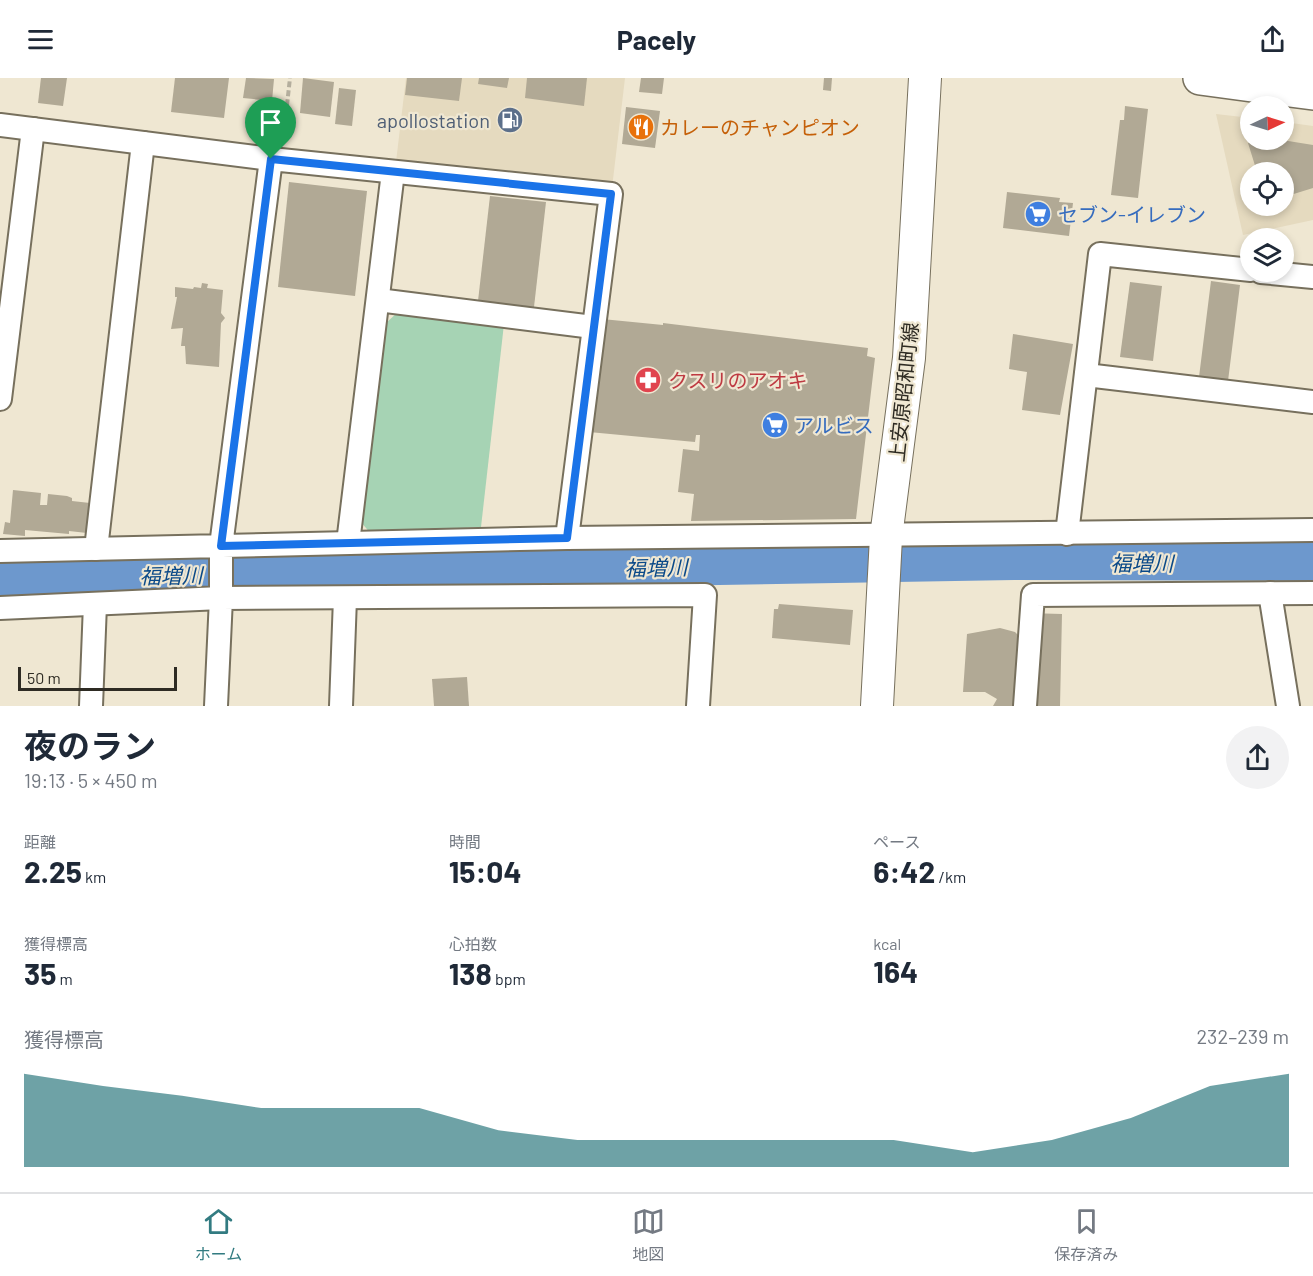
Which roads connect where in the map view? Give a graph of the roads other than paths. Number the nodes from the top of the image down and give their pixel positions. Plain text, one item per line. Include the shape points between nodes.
1 (925, 78) edge
2 (1200, 78) edge
3 (1313, 93) edge
4 (0, 125) edge
5 (33, 129) junction
6 (143, 143) junction
7 (276, 159) junction
8 (393, 172) junction
9 (1240, 269) edge
10 (1294, 275) edge
11 (1313, 277) edge
12 (378, 300) junction
13 (593, 327) junction
14 (1086, 375) junction
15 (0, 399) edge
16 (1313, 402) edge
17 (1313, 530) edge
18 (1066, 534) junction
19 (567, 538) junction
20 (886, 541) junction
21 (348, 543) junction
22 (96, 549) junction
23 (0, 551) edge
24 (221, 551) junction
25 (1270, 593) junction
26 (1313, 593) edge
27 (221, 595) junction
28 (345, 598) junction
29 (95, 604) junction
30 (0, 608) edge
31 (91, 706) edge
32 (216, 706) edge
33 (340, 706) edge
34 (698, 706) edge
35 (877, 706) edge
36 (1025, 706) edge
37 (1288, 706) edge

1 - 20 main road, 上安原昭和町線 via 909,358
2 - 3 main road
4 - 5 street
5 - 6 street
5 - 15 street
6 - 7 street
6 - 22 street
7 - 8 street
7 - 24 street
8 - 12 street
8 - 13 street via 611,194
9 - 14 street via 1100,254
10 - 11 street
12 - 13 street
12 - 21 street
13 - 19 street
14 - 16 street
14 - 18 street
17 - 18 street
18 - 20 street
19 - 20 street
19 - 21 street
20 - 35 main road, 上安原昭和町線
21 - 24 street
22 - 23 street
22 - 24 street
24 - 27 street
25 - 26 street
25 - 36 street via 1033,595
25 - 37 street
27 - 28 street
27 - 29 street
27 - 32 street
28 - 33 street
28 - 34 street via 705,595
29 - 30 street
29 - 31 street

